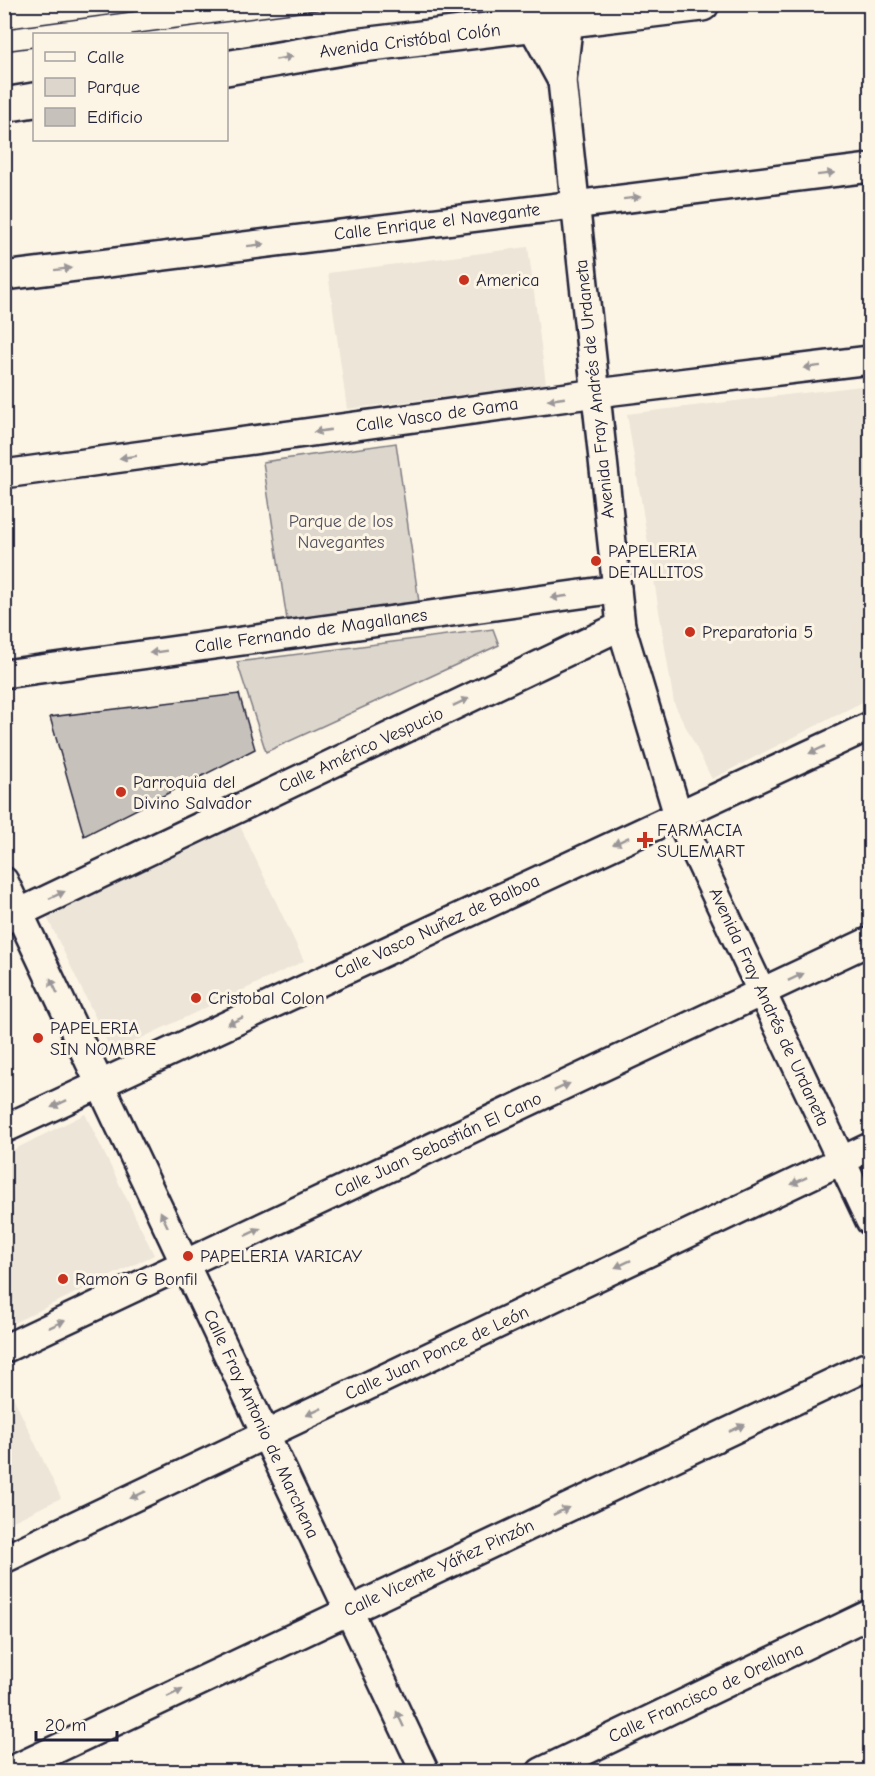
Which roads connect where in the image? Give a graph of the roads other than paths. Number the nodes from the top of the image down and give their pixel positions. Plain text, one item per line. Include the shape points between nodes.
1 (702, 4) edge
2 (569, 20) junction
3 (532, 26) junction
4 (228, 68) edge
5 (562, 81) junction
6 (33, 100) edge
7 (4, 105) edge
8 (870, 168) edge
9 (574, 205) junction
10 (4, 276) edge
11 (870, 360) edge
12 (597, 393) junction
13 (4, 474) edge
14 (617, 588) junction
15 (621, 626) junction
16 (4, 674) edge
17 (870, 726) edge
18 (678, 815) junction
19 (4, 881) edge
20 (12, 916) edge
21 (870, 941) edge
22 (762, 993) junction
23 (100, 1084) junction
24 (4, 1129) edge
25 (870, 1147) edge
26 (842, 1160) junction
27 (870, 1221) edge
28 (186, 1264) junction
29 (4, 1349) edge
30 (870, 1365) edge
31 (266, 1434) junction
32 (4, 1559) edge
33 (350, 1611) junction
34 (870, 1614) edge
35 (8, 1772) edge
36 (425, 1772) edge
37 (541, 1772) edge

1 - 2 main road, Avenida Cristóbal Colón
2 - 3 main road, Avenida Cristóbal Colón
2 - 5 street, Avenida Fray Andrés de Urdaneta
4 -> 3 main road, Avenida Cristóbal Colón via 354,46
3 - 5 street, Avenida Fray Andrés de Urdaneta
5 - 9 street, Avenida Fray Andrés de Urdaneta
6 - 7 main road
9 -> 8 street, Calle Enrique el Navegante
10 -> 9 street, Calle Enrique el Navegante
9 - 12 street, Avenida Fray Andrés de Urdaneta
11 -> 12 street, Calle Vasco de Gama
12 -> 13 street, Calle Vasco de Gama
12 - 14 street, Avenida Fray Andrés de Urdaneta
14 - 15 street, Avenida Fray Andrés de Urdaneta
14 -> 16 street, Calle Fernando de Magallanes
15 - 18 street, Avenida Fray Andrés de Urdaneta
20 -> 15 street, Calle Américo Vespucio
17 -> 18 street, Calle Vasco Nuñez de Balboa
18 - 22 street, Avenida Fray Andrés de Urdaneta
18 -> 23 street, Calle Vasco Nuñez de Balboa
19 - 20 street, Calle Fray Antonio de Marchena
23 -> 20 street, Calle Fray Antonio de Marchena
22 -> 21 street, Calle Juan Sebastián El Cano
22 - 26 street, Avenida Fray Andrés de Urdaneta
28 -> 22 street, Calle Juan Sebastián El Cano
23 -> 24 street, Calle Vasco Nuñez de Balboa
28 -> 23 street, Calle Fray Antonio de Marchena
25 - 26 street, Calle Juan Ponce de León
26 - 27 street, Avenida Fray Andrés de Urdaneta
26 -> 31 street, Calle Juan Ponce de León
29 -> 28 street, Calle Juan Sebastián El Cano
28 - 31 street, Calle Fray Antonio de Marchena
33 -> 30 street, Calle Vicente Yáñez Pinzón
31 -> 32 street, Calle Juan Ponce de León
31 - 33 street, Calle Fray Antonio de Marchena
35 -> 33 street, Calle Vicente Yáñez Pinzón
36 -> 33 street, Calle Fray Antonio de Marchena
34 - 37 street, Calle Francisco de Orellana

